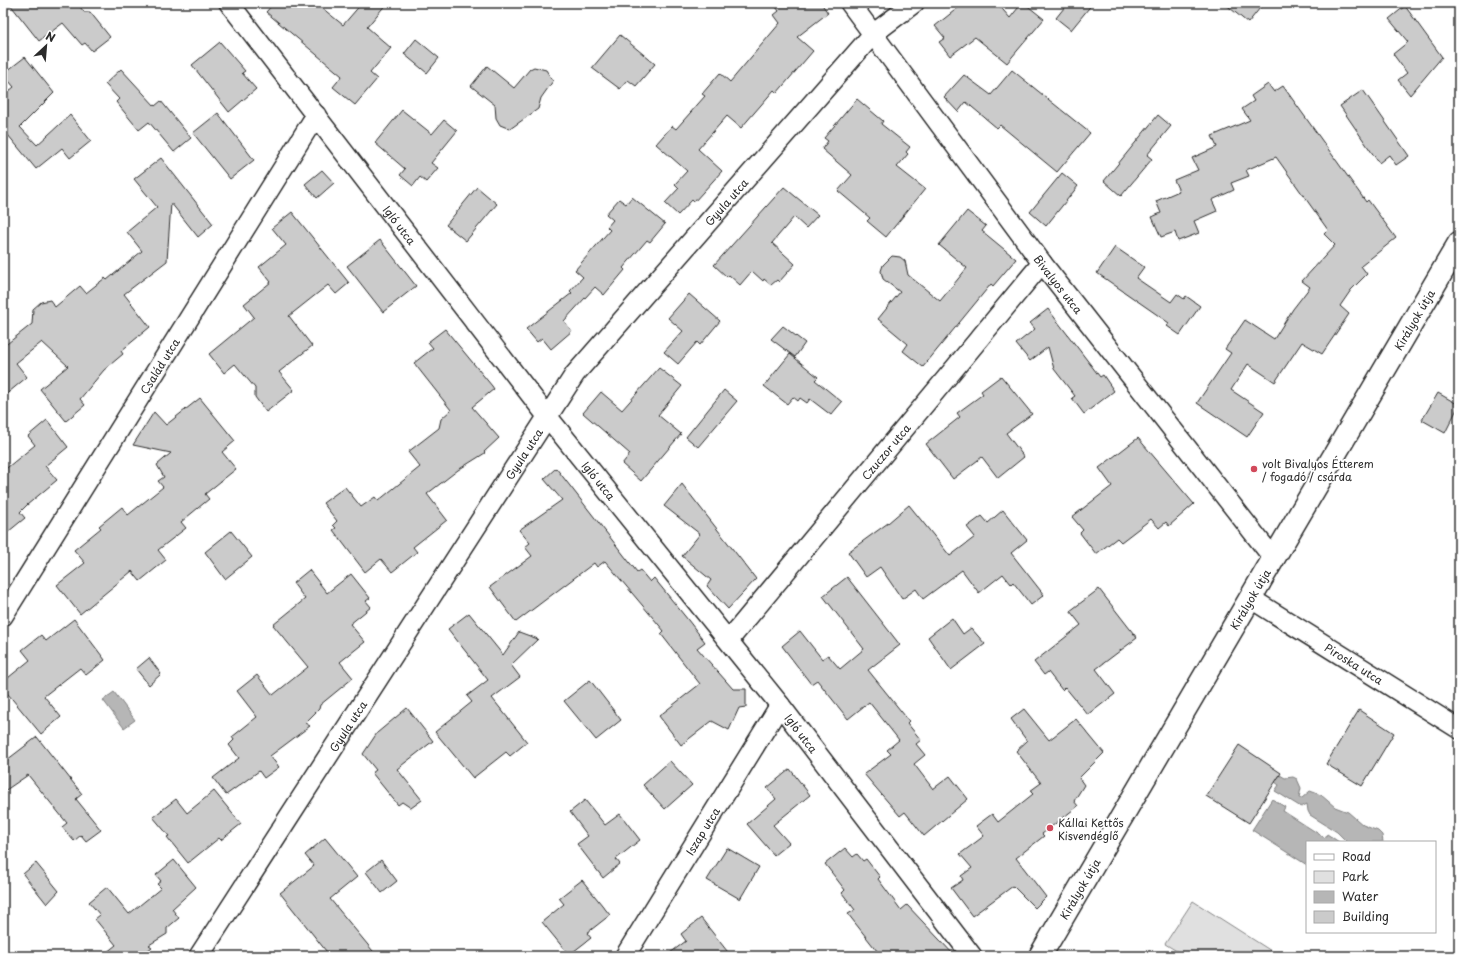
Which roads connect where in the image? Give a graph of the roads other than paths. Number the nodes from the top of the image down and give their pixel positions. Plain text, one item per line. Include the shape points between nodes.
1 (229, 3) edge
2 (850, 3) edge
3 (914, 3) edge
4 (873, 34) junction
5 (316, 115) junction
6 (1459, 243) edge
7 (1042, 263) junction
8 (547, 416) junction
9 (1274, 559) junction
10 (1250, 598) junction
11 (3, 616) edge
12 (729, 640) junction
13 (780, 705) junction
14 (1459, 729) edge
15 (199, 956) edge
16 (624, 956) edge
17 (972, 956) edge
18 (1040, 956) edge

1 - 5 street, Igló utca
2 - 4 street, Bivalyos utca
3 - 4 street, Gyula utca
4 - 7 street, Bivalyos utca
4 - 8 street, Gyula utca via 575,374
5 - 8 street, Igló utca
5 - 11 street, Család utca
6 - 9 street, Királyok útja
7 - 9 street, Bivalyos utca
7 - 12 street, Czuczor utca
8 - 12 street, Igló utca
8 - 15 street, Gyula utca
9 - 10 street, Királyok útja
10 - 14 street, Piroska utca
10 - 18 street, Királyok útja
12 - 13 street, Igló utca
13 - 16 street, Iszap utca
13 - 17 street, Igló utca

